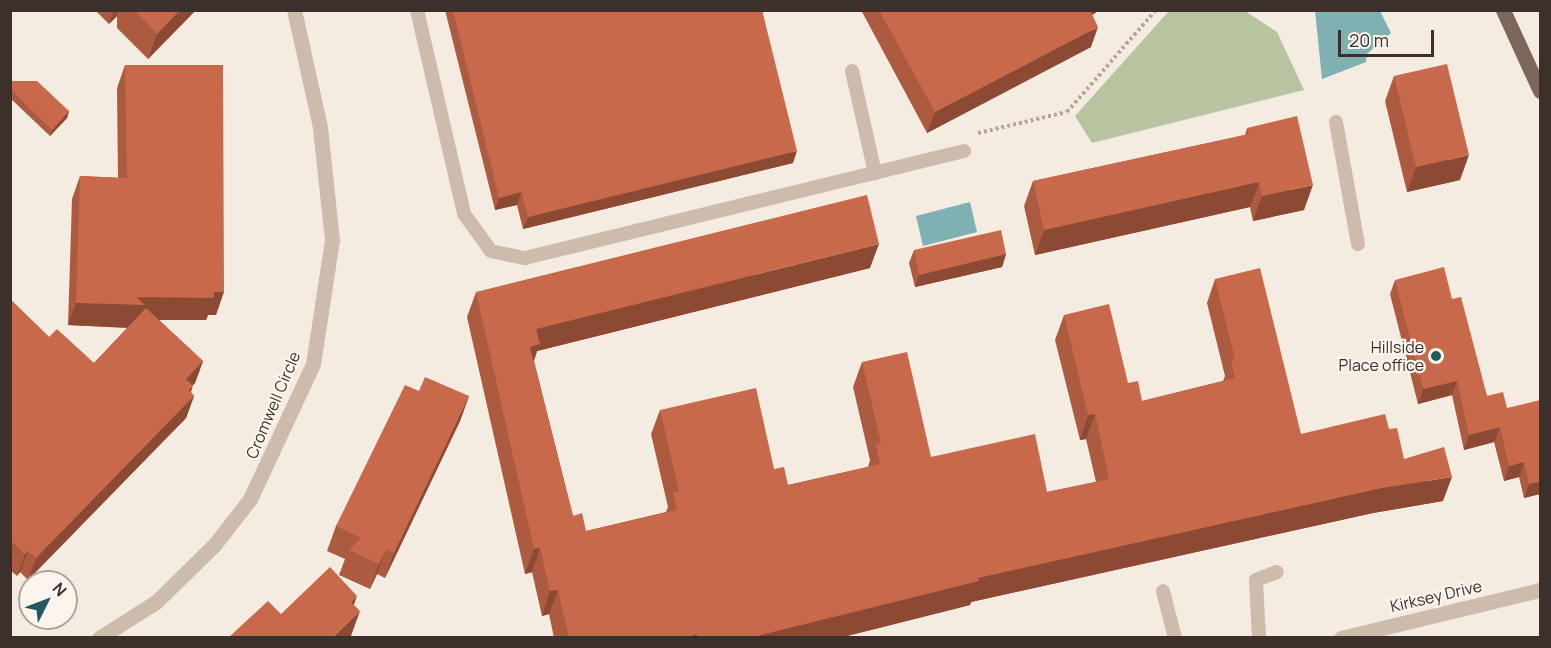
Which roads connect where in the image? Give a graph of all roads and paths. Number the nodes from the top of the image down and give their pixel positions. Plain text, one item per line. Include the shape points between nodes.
1 (294, 10) edge
2 (417, 10) edge
3 (1156, 10) edge
4 (1503, 10) edge
5 (852, 71) dead end
6 (1540, 90) edge
7 (1336, 122) dead end
8 (964, 151) joint
9 (875, 173) junction
10 (1358, 244) dead end
11 (1277, 572) dead end
12 (1540, 590) edge
13 (1163, 591) dead end
14 (99, 638) edge
15 (1175, 638) edge
16 (1259, 638) edge
17 (1341, 638) edge

1 - 14 street, Cromwell Circle via 320,127 332,240 313,364 250,499 215,544 156,602
2 - 9 lane via 464,214 491,251 525,258
3 - 8 path via 1067,112 972,134
4 - 6 main road
5 - 9 lane
7 - 10 lane
8 - 9 lane
11 - 16 lane via 1256,580
12 - 17 street, Kirksey Drive
13 - 15 lane

